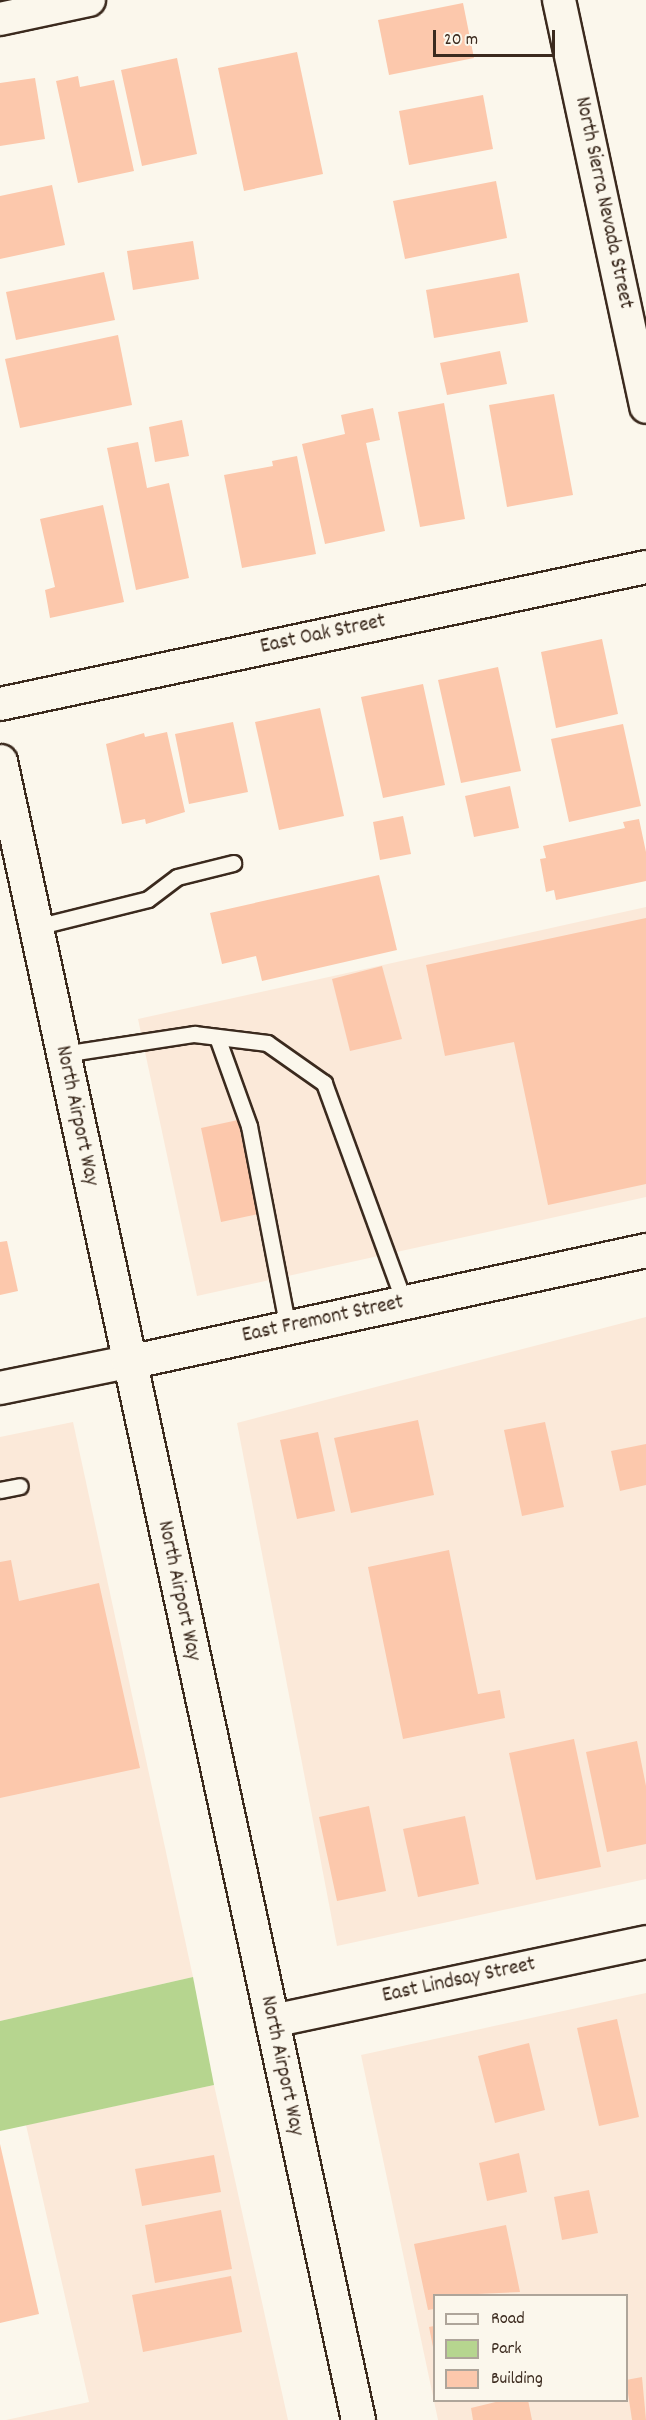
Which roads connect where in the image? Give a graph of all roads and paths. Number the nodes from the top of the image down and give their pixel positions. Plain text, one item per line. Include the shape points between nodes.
1 (89, 0) edge
2 (559, 0) edge
3 (0, 19) edge
4 (646, 407) edge
5 (646, 567) edge
6 (0, 704) edge
7 (0, 761) edge
8 (233, 862) dead end
9 (36, 927) junction
10 (217, 1037) junction
11 (63, 1054) junction
12 (646, 1250) edge
13 (404, 1302) junction
14 (288, 1328) junction
15 (128, 1362) junction
16 (0, 1388) edge
17 (20, 1486) dead end
18 (0, 1490) edge
19 (646, 1942) edge
20 (272, 2021) junction
21 (358, 2420) edge

1 - 3 street
2 - 4 street, North Sierra Nevada Street
5 - 6 street, East Oak Street
7 - 9 main road, North Airport Way
8 - 9 lane via 177,877 148,899
9 - 11 main road, North Airport Way
10 - 11 lane via 194,1034
10 - 13 lane via 267,1043 324,1083
10 - 14 lane via 249,1126
11 - 15 main road, North Airport Way
12 - 13 main road, East Fremont Street
13 - 14 main road, East Fremont Street
14 - 15 main road, East Fremont Street
15 - 16 street, East Fremont Street
15 - 20 main road, North Airport Way
17 - 18 lane
19 - 20 street, East Lindsay Street
20 - 21 main road, North Airport Way

